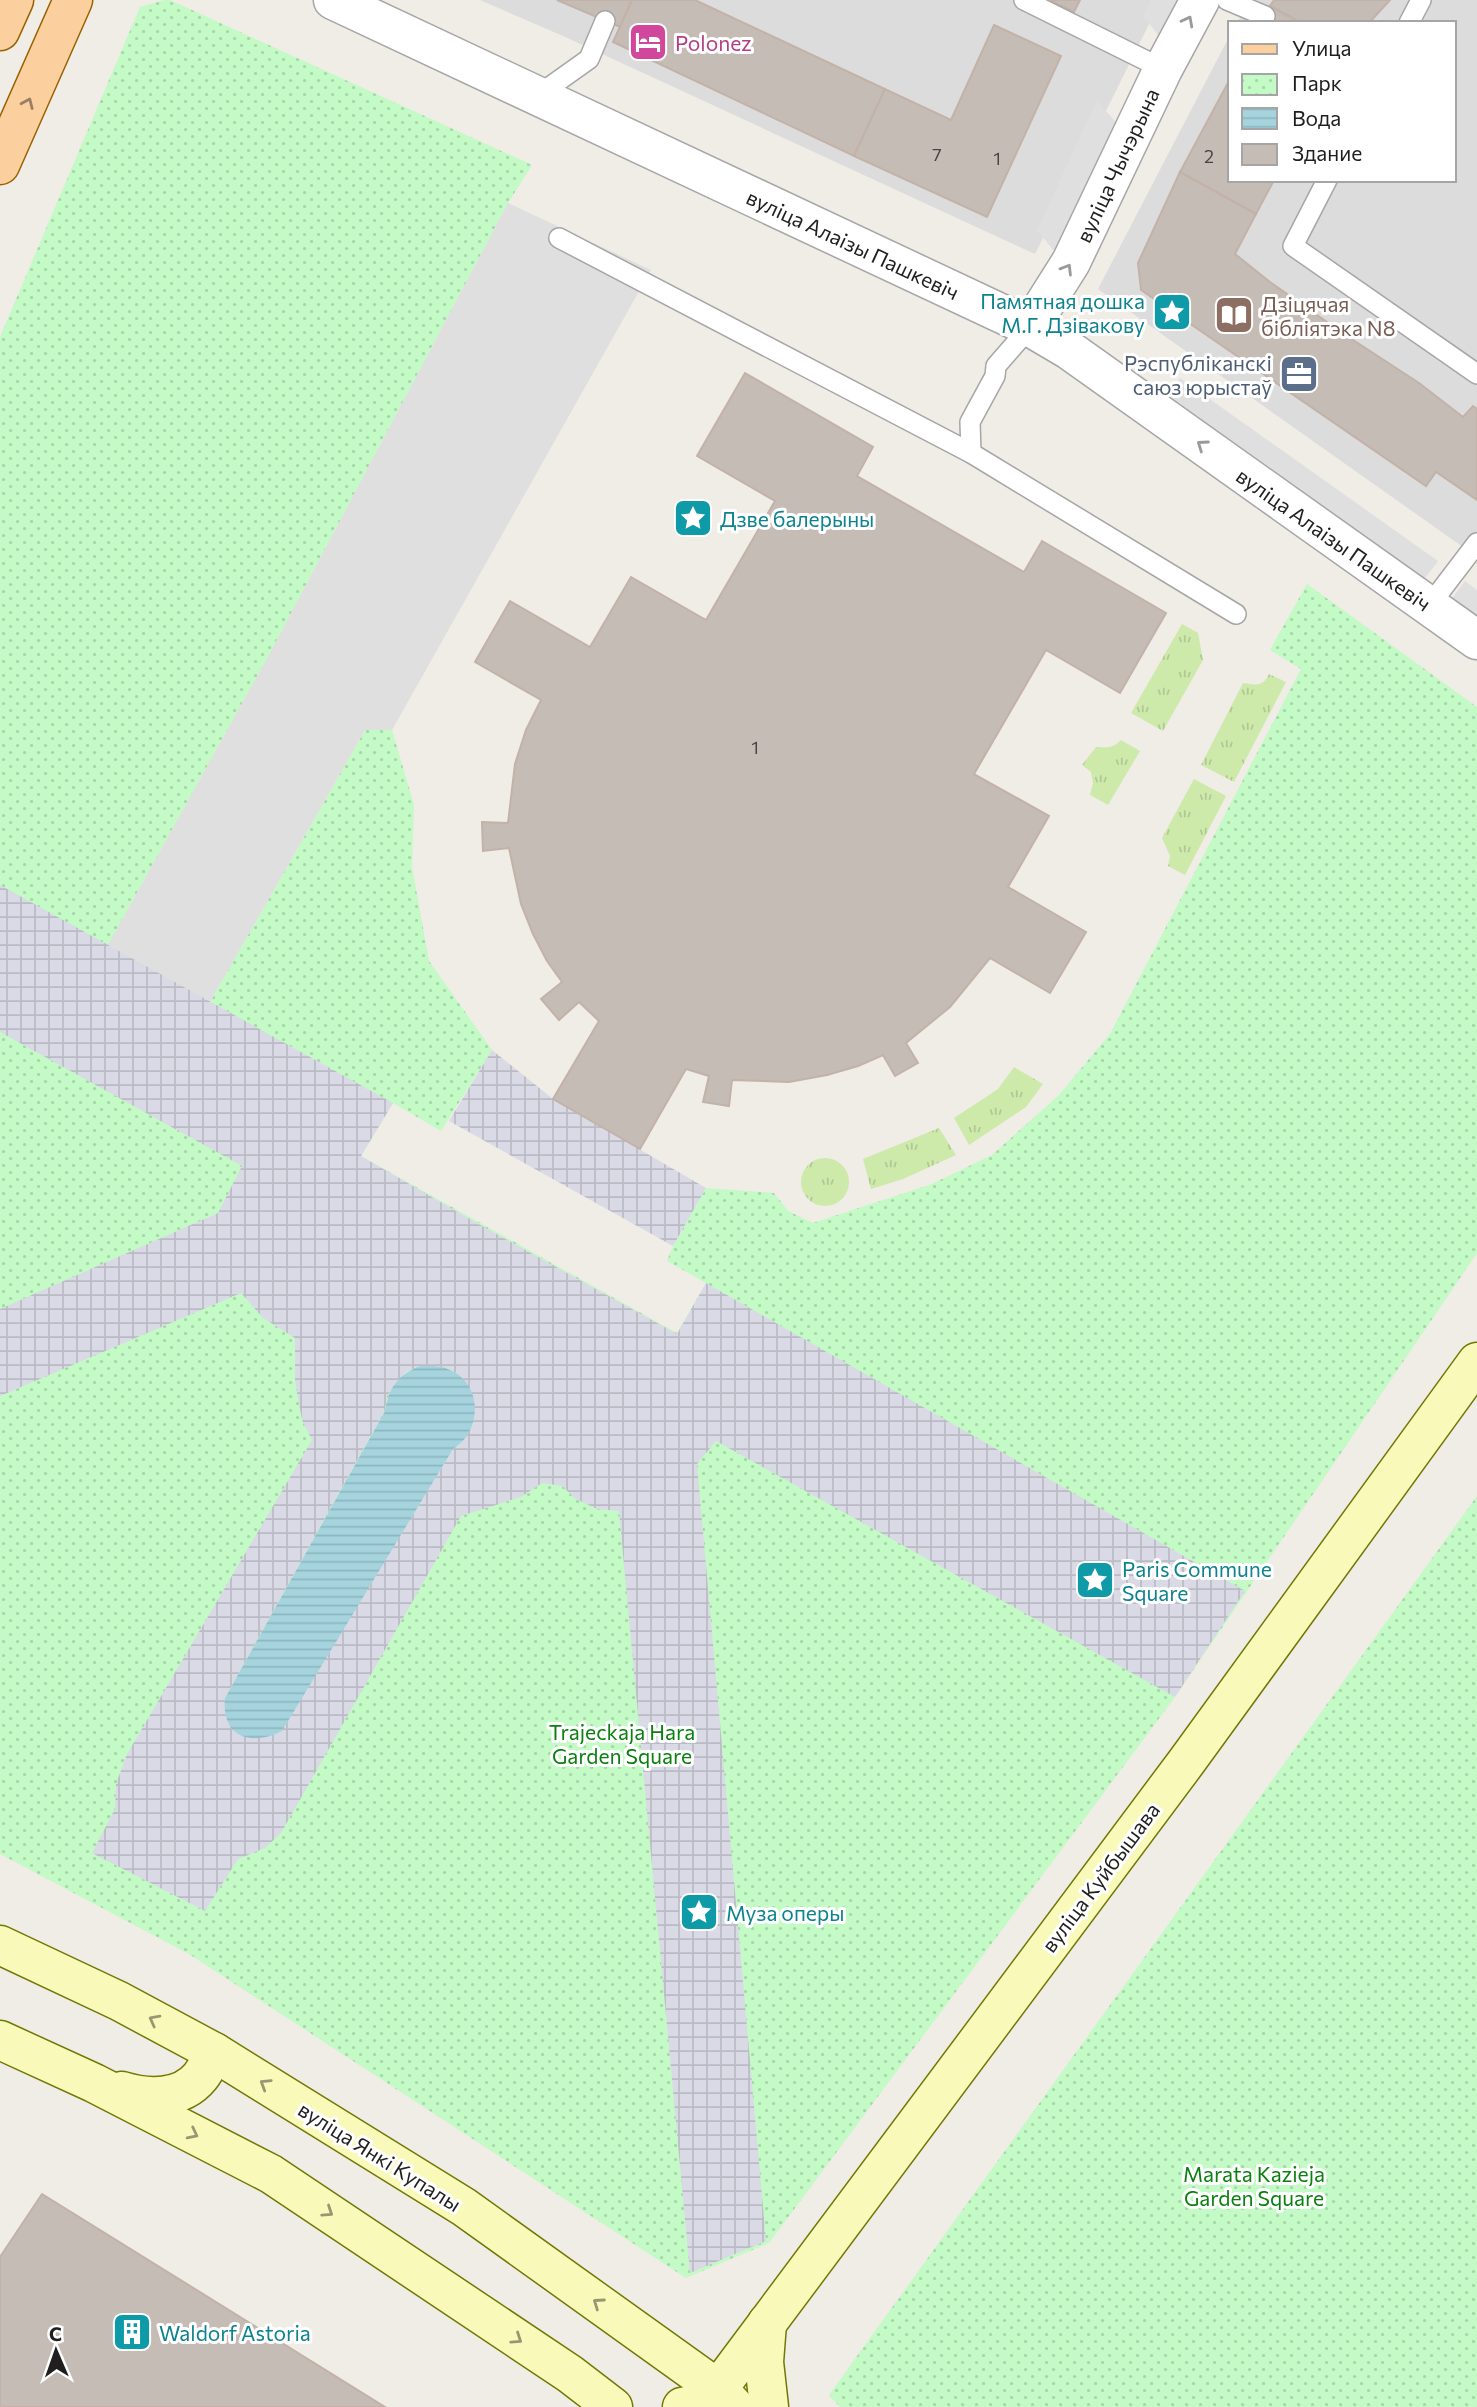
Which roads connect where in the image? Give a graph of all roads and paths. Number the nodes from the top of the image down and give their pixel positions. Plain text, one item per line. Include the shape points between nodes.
1 (14, 0) edge
2 (74, 0) edge
3 (333, 0) edge
4 (1024, 0) edge
5 (1200, 0) edge
6 (1227, 0) edge
7 (1421, 0) edge
8 (1265, 16) dead end
9 (605, 20) dead end
10 (1410, 21) edge
11 (0, 31) edge
12 (1163, 69) junction
13 (537, 96) junction
14 (0, 165) edge
15 (1326, 182) edge
16 (559, 238) dead end
17 (1030, 327) junction
18 (1477, 374) edge
19 (971, 453) junction
20 (1477, 543) edge
21 (1429, 606) junction
22 (1236, 614) dead end
23 (1477, 640) edge
24 (1477, 1362) edge
25 (0, 1945) edge
26 (0, 2040) edge
27 (214, 2052) junction
28 (94, 2083) junction
29 (768, 2323) junction
30 (654, 2343) junction
31 (719, 2403) edge
32 (614, 2407) edge
33 (682, 2407) edge
34 (769, 2407) edge

1 - 11 main road
14 -> 2 main road
3 - 13 street, вуліца Алаізы Пашкевіч
4 - 12 lane
12 -> 5 street, вуліца Чычэрына
6 - 8 lane
7 - 10 lane
9 - 13 lane via 589,59
17 -> 12 street, вуліца Чычэрына via 1071,262
13 - 17 street, вуліца Алаізы Пашкевіч
15 - 18 lane via 1293,246
16 - 19 lane
17 - 19 lane via 996,366 996,376 971,422
21 -> 17 street, вуліца Алаізы Пашкевіч
19 - 22 lane
20 - 21 lane
21 - 23 street, вуліца Алаізы Пашкевіч
24 - 29 main road, вуліца Куйбышава
27 -> 25 main road, вуліца Янкі Купалы
26 - 28 main road
27 - 28 main road via 201,2076 173,2094 151,2097
30 -> 27 main road, вуліца Янкі Купалы via 464,2207
28 -> 32 main road via 271,2175
29 - 30 main road via 753,2334 712,2349
29 - 31 main road, вуліца Куйбышава
29 - 34 main road via 764,2362
30 - 31 main road, вуліца Янкі Купалы
31 - 33 main road

